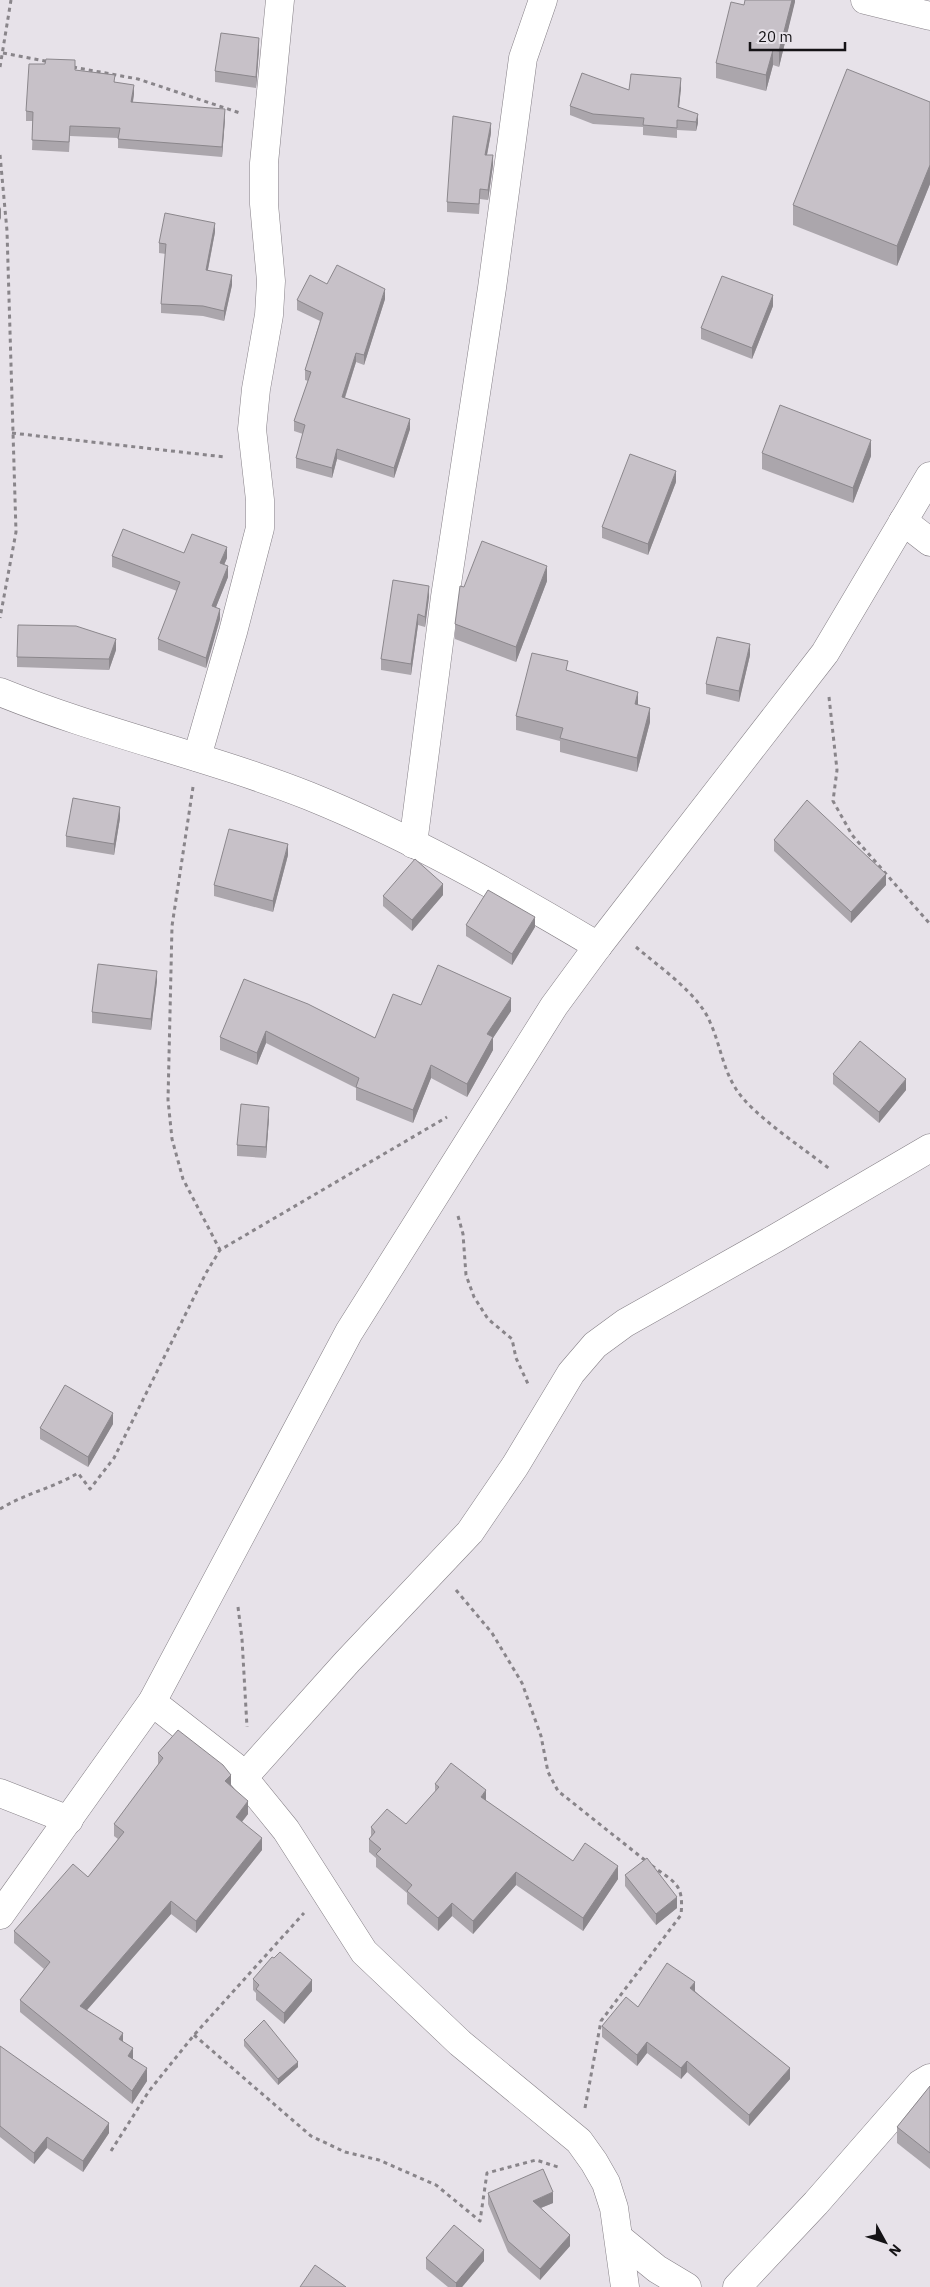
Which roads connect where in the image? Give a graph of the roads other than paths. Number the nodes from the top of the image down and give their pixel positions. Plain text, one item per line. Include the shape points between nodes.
1 (280, 0) edge
2 (543, 0) edge
3 (865, 0) edge
4 (930, 16) edge
5 (930, 476) edge
6 (903, 521) junction
7 (930, 542) edge
8 (0, 692) edge
9 (198, 757) junction
10 (413, 844) junction
11 (605, 936) junction
12 (930, 1148) edge
13 (152, 1702) junction
14 (239, 1771) junction
15 (0, 1794) edge
16 (69, 1820) junction
17 (0, 1915) edge
18 (930, 2078) edge
19 (619, 2238) junction
20 (625, 2287) edge
21 (687, 2287) edge
22 (737, 2287) edge

1 - 9 street via 267,121 264,204 271,288 253,414 260,528
2 - 10 street via 523,58 445,597
3 - 4 street
5 - 6 street
6 - 7 street
6 - 11 street via 825,653
8 - 9 street via 77,720
9 - 10 street via 308,796
10 - 11 street
11 - 13 street via 554,1006 349,1332
12 - 14 street via 595,1345 571,1372 470,1532
13 - 14 street
13 - 16 street
14 - 19 street via 286,1830 364,1952 460,2043 579,2141 606,2183
15 - 16 street
16 - 17 street
18 - 22 street via 920,2084
19 - 20 street
19 - 21 street via 657,2269

